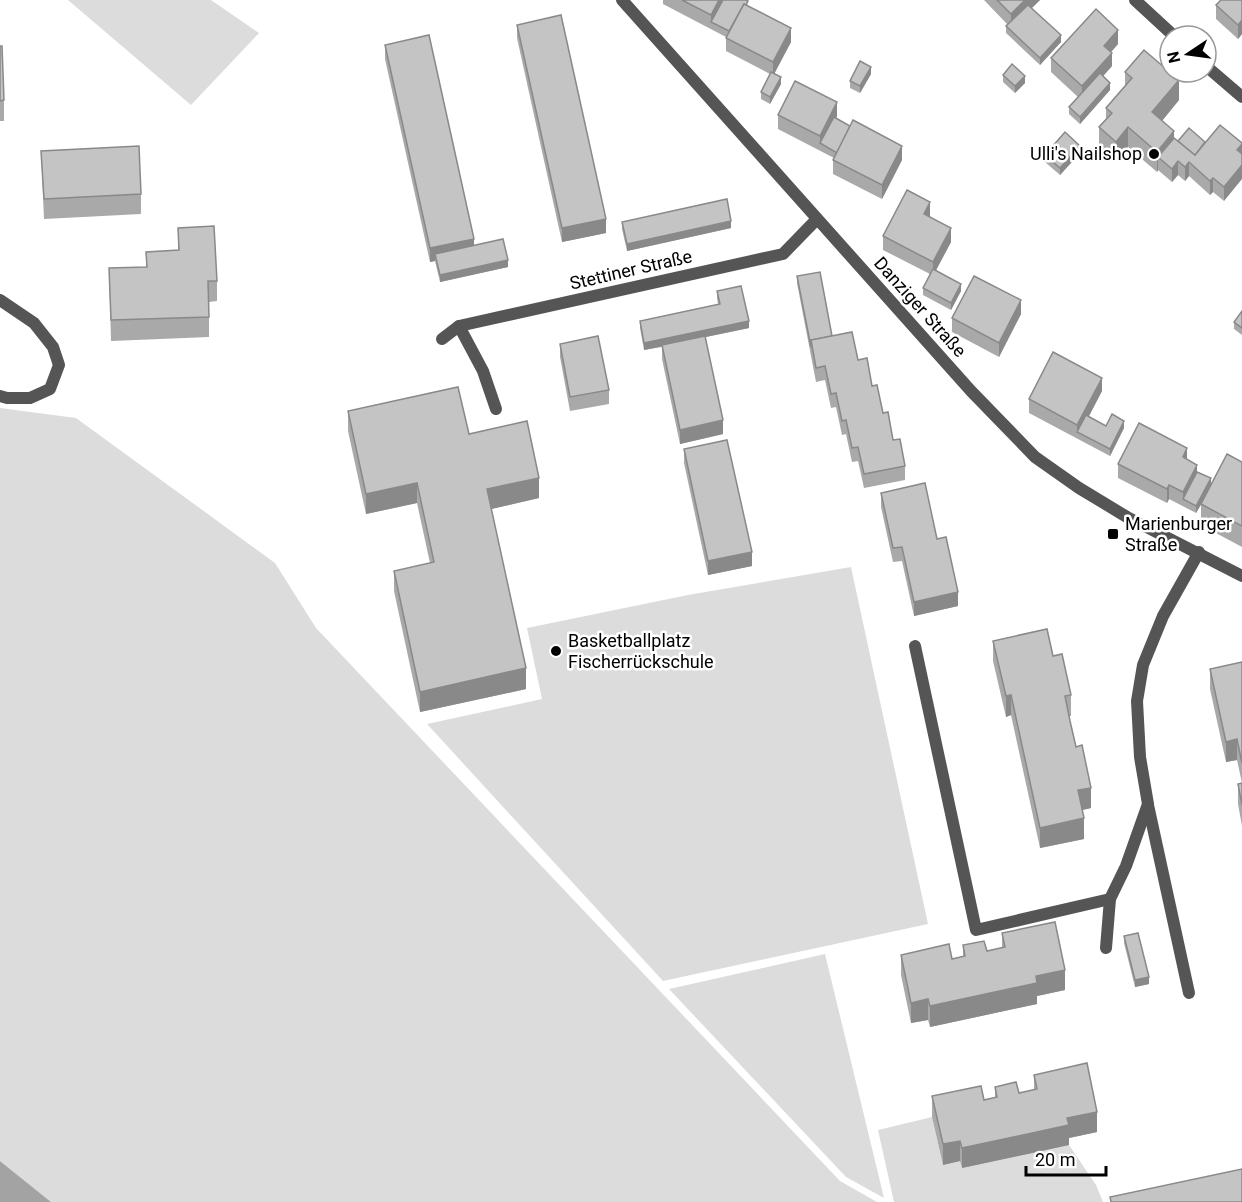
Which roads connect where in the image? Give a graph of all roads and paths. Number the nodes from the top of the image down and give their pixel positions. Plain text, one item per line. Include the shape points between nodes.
1 (622, 0) edge
2 (1135, 0) edge
3 (1161, 24) edge
4 (1218, 76) edge
5 (1242, 97) edge
6 (817, 219) junction
7 (0, 300) edge
8 (459, 326) junction
9 (441, 339) dead end
10 (0, 396) edge
11 (495, 409) dead end
12 (1199, 552) junction
13 (1242, 576) edge
14 (915, 646) dead end
15 (1148, 804) junction
16 (1110, 899) junction
17 (1106, 948) dead end
18 (1189, 993) dead end

1 - 6 street, Danziger Straße
2 - 3 street
4 - 5 street
6 - 8 street, Stettiner Straße via 783,255
6 - 12 street, Danziger Straße via 1035,457 1127,517
7 - 10 street via 34,323 53,347 59,365 50,389 30,398
8 - 9 street, Stettiner Straße
8 - 11 street via 483,371
12 - 13 street, Danziger Straße
12 - 15 street via 1162,616 1143,665 1137,701
14 - 16 street via 976,930
15 - 16 street
15 - 18 street
16 - 17 street

